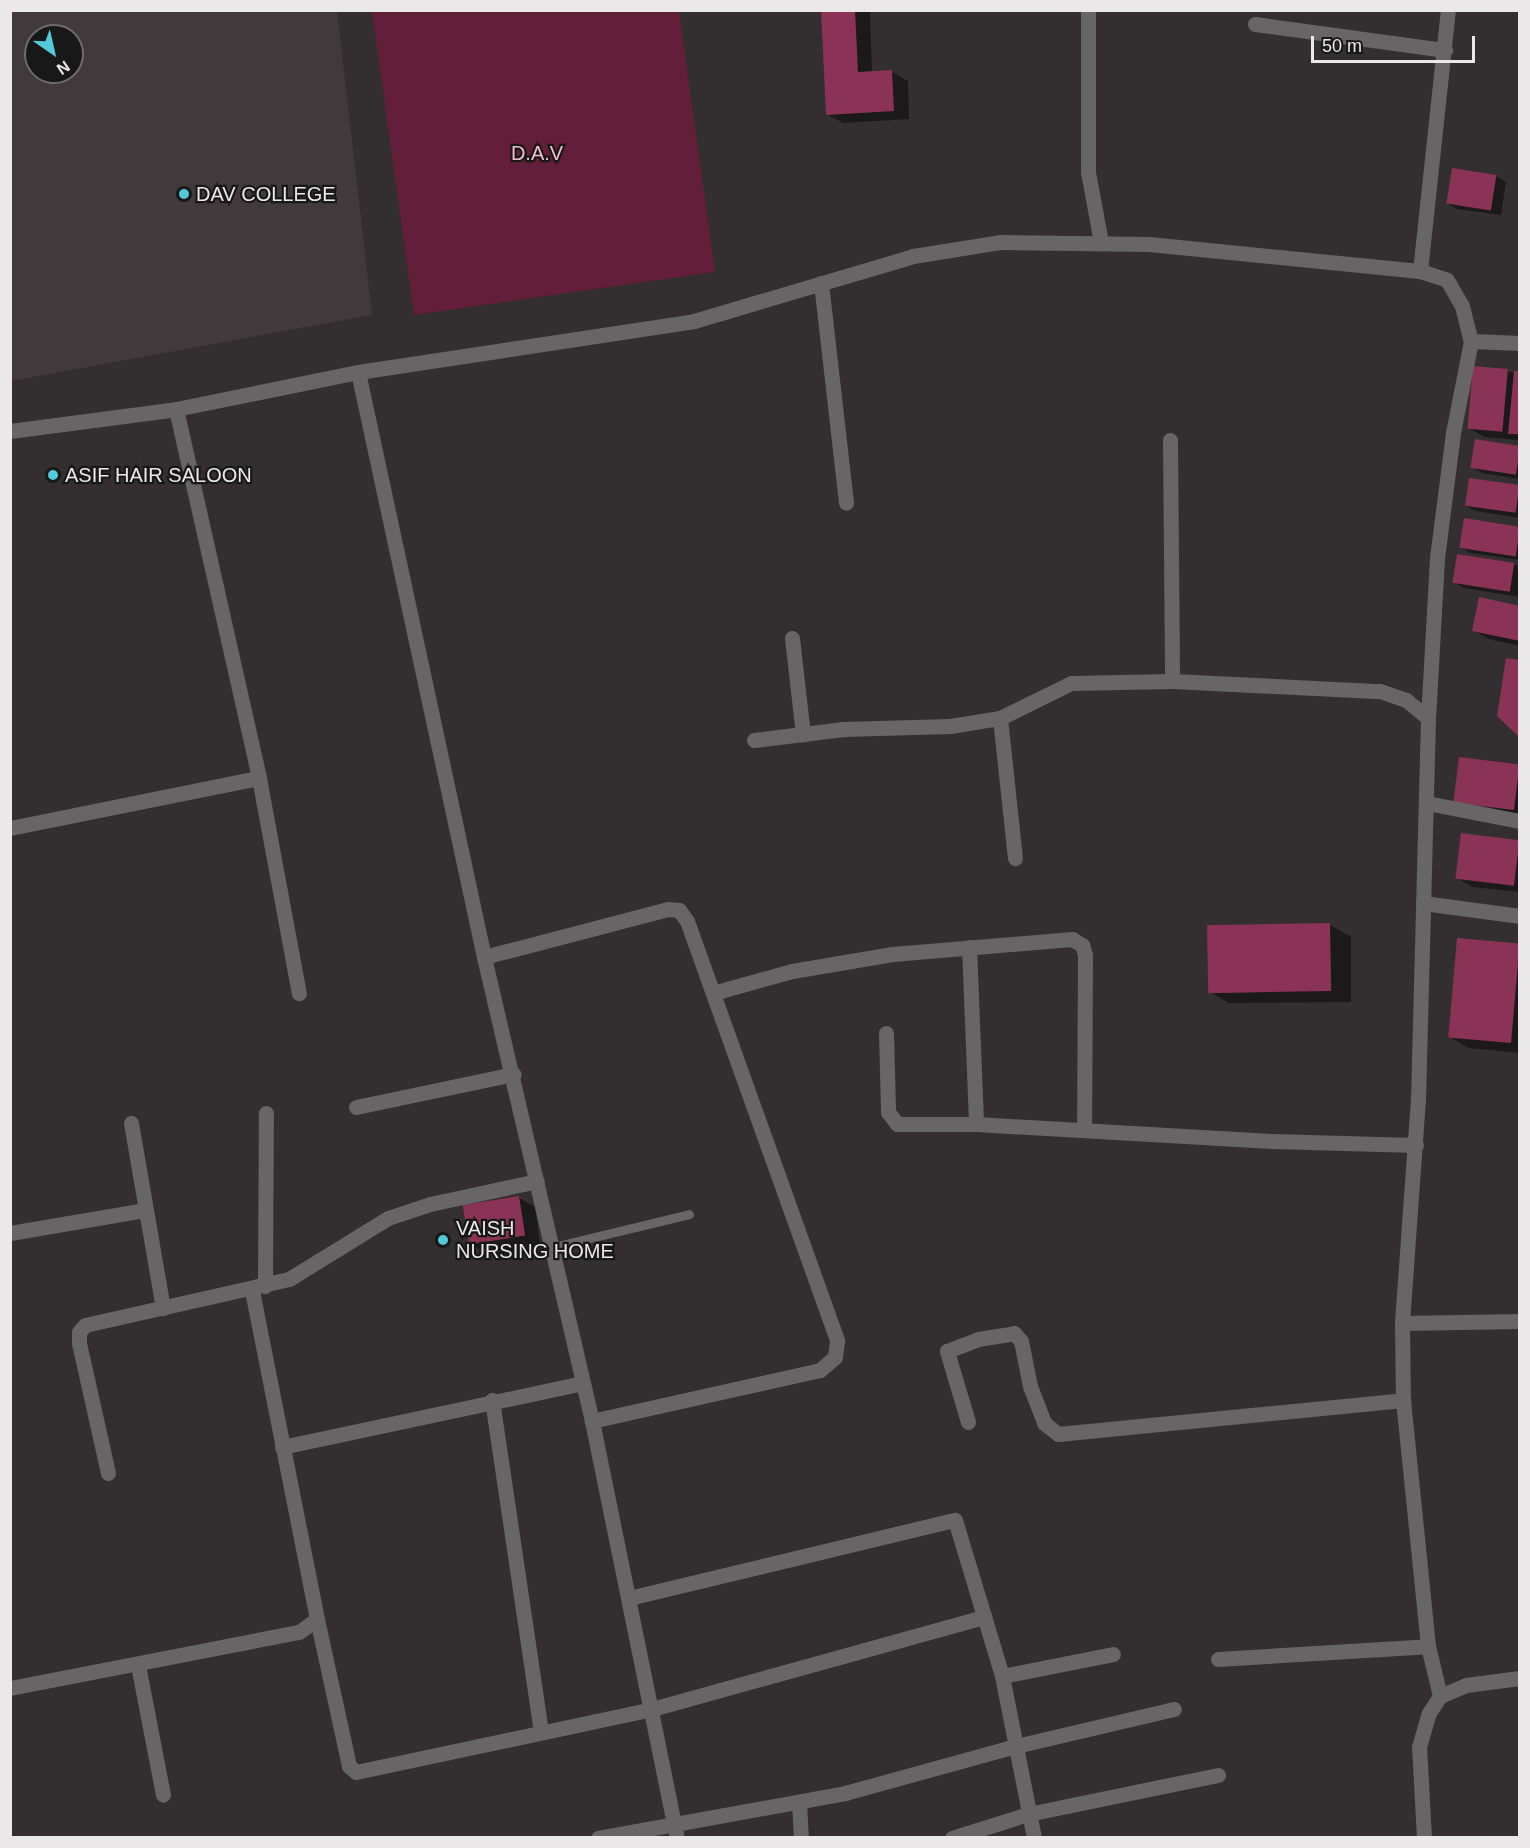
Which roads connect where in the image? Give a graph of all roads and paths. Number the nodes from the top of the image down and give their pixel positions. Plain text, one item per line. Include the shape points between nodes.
1 (1088, 10) edge
2 (1448, 10) edge
3 (1255, 24) dead end
4 (1445, 50) junction
5 (1101, 242) junction
6 (1420, 271) junction
7 (821, 284) junction
8 (1471, 341) junction
9 (1520, 343) edge
10 (358, 372) junction
11 (176, 409) junction
12 (10, 431) edge
13 (1170, 440) dead end
14 (846, 503) dead end
15 (792, 639) dead end
16 (1172, 681) junction
17 (1000, 718) junction
18 (1428, 718) junction
19 (803, 734) junction
20 (754, 740) dead end
21 (259, 778) junction
22 (1426, 802) junction
23 (1520, 821) edge
24 (10, 828) edge
25 (1015, 858) dead end
26 (1423, 903) junction
27 (1520, 916) edge
28 (969, 947) junction
29 (484, 957) junction
30 (299, 993) dead end
31 (713, 993) junction
32 (886, 1033) dead end
33 (514, 1074) junction
34 (356, 1107) dead end
35 (266, 1113) dead end
36 (131, 1123) dead end
37 (976, 1124) junction
38 (1084, 1128) junction
39 (1416, 1145) junction
40 (537, 1181) junction
41 (144, 1210) junction
42 (689, 1214) dead end
43 (10, 1233) edge
44 (554, 1247) junction
45 (259, 1288) junction
46 (163, 1308) junction
47 (1520, 1321) edge
48 (1402, 1323) junction
49 (582, 1383) junction
50 (492, 1400) junction
51 (1403, 1400) junction
52 (592, 1422) junction
53 (968, 1422) dead end
54 (282, 1448) junction
55 (108, 1473) dead end
56 (629, 1598) junction
57 (984, 1617) junction
58 (317, 1619) junction
59 (1428, 1646) junction
60 (1113, 1654) dead end
61 (1218, 1659) dead end
62 (138, 1665) junction
63 (1002, 1676) junction
64 (1520, 1678) edge
65 (10, 1688) edge
66 (1440, 1696) junction
67 (652, 1709) junction
68 (1174, 1709) dead end
69 (541, 1730) junction
70 (1016, 1746) junction
71 (1218, 1775) dead end
72 (163, 1795) dead end
73 (799, 1802) junction
74 (1028, 1814) junction
75 (676, 1831) edge
76 (598, 1838) edge
77 (801, 1838) edge
78 (952, 1838) edge
79 (1034, 1838) edge
80 (1424, 1838) edge

1 - 5 street via 1088,172
2 - 4 street
3 - 4 street
4 - 6 street via 1422,224
5 - 6 street
5 - 7 street via 1000,242 913,256
6 - 8 street via 1447,280 1462,306
7 - 10 street via 694,321
7 - 14 street
8 - 9 street
8 - 18 street via 1453,433 1437,558
10 - 11 street
10 - 29 street
11 - 12 street
11 - 21 street
13 - 16 street
15 - 19 street
16 - 17 street via 1071,683
16 - 18 street via 1380,691 1406,700
17 - 19 street via 950,726
17 - 25 street
18 - 22 street
19 - 20 street
21 - 24 street
21 - 30 street
22 - 23 street
22 - 26 street
26 - 27 street
26 - 39 street
28 - 31 street via 893,954 792,971
28 - 37 street
28 - 38 street via 1072,939 1082,945
29 - 31 street via 668,909 679,910 687,921
29 - 33 street
31 - 52 street via 837,1341 835,1357 820,1370
32 - 37 street via 891,1119 897,1124
33 - 34 street
33 - 40 street
35 - 45 street
36 - 41 street
37 - 38 street
38 - 39 street via 1272,1141
39 - 48 street
40 - 44 street
40 - 45 street via 430,1204 388,1218 289,1279
41 - 43 street
41 - 46 street
42 - 44 lane
44 - 49 street
45 - 46 street
45 - 54 street
46 - 55 street via 85,1325 79,1332
47 - 48 street
48 - 51 street
49 - 50 street
49 - 52 street
50 - 54 street
50 - 69 street
51 - 53 street via 1058,1434 1044,1423 1030,1386 1021,1341 1014,1333 978,1339 947,1351
51 - 59 street
52 - 56 street
54 - 58 street
56 - 57 street via 955,1521
56 - 67 street
57 - 63 street
57 - 67 street
58 - 62 street via 299,1632
58 - 69 street via 353,1772
59 - 61 street
59 - 66 street
60 - 63 street
62 - 65 street
62 - 72 street
63 - 70 street
64 - 66 street via 1466,1685
66 - 80 street via 1422,1729 1419,1747
67 - 69 street
67 - 75 street
68 - 70 street
70 - 73 street
70 - 74 street
71 - 74 street
73 - 75 street
73 - 77 street
74 - 78 street
74 - 79 street
75 - 76 street

